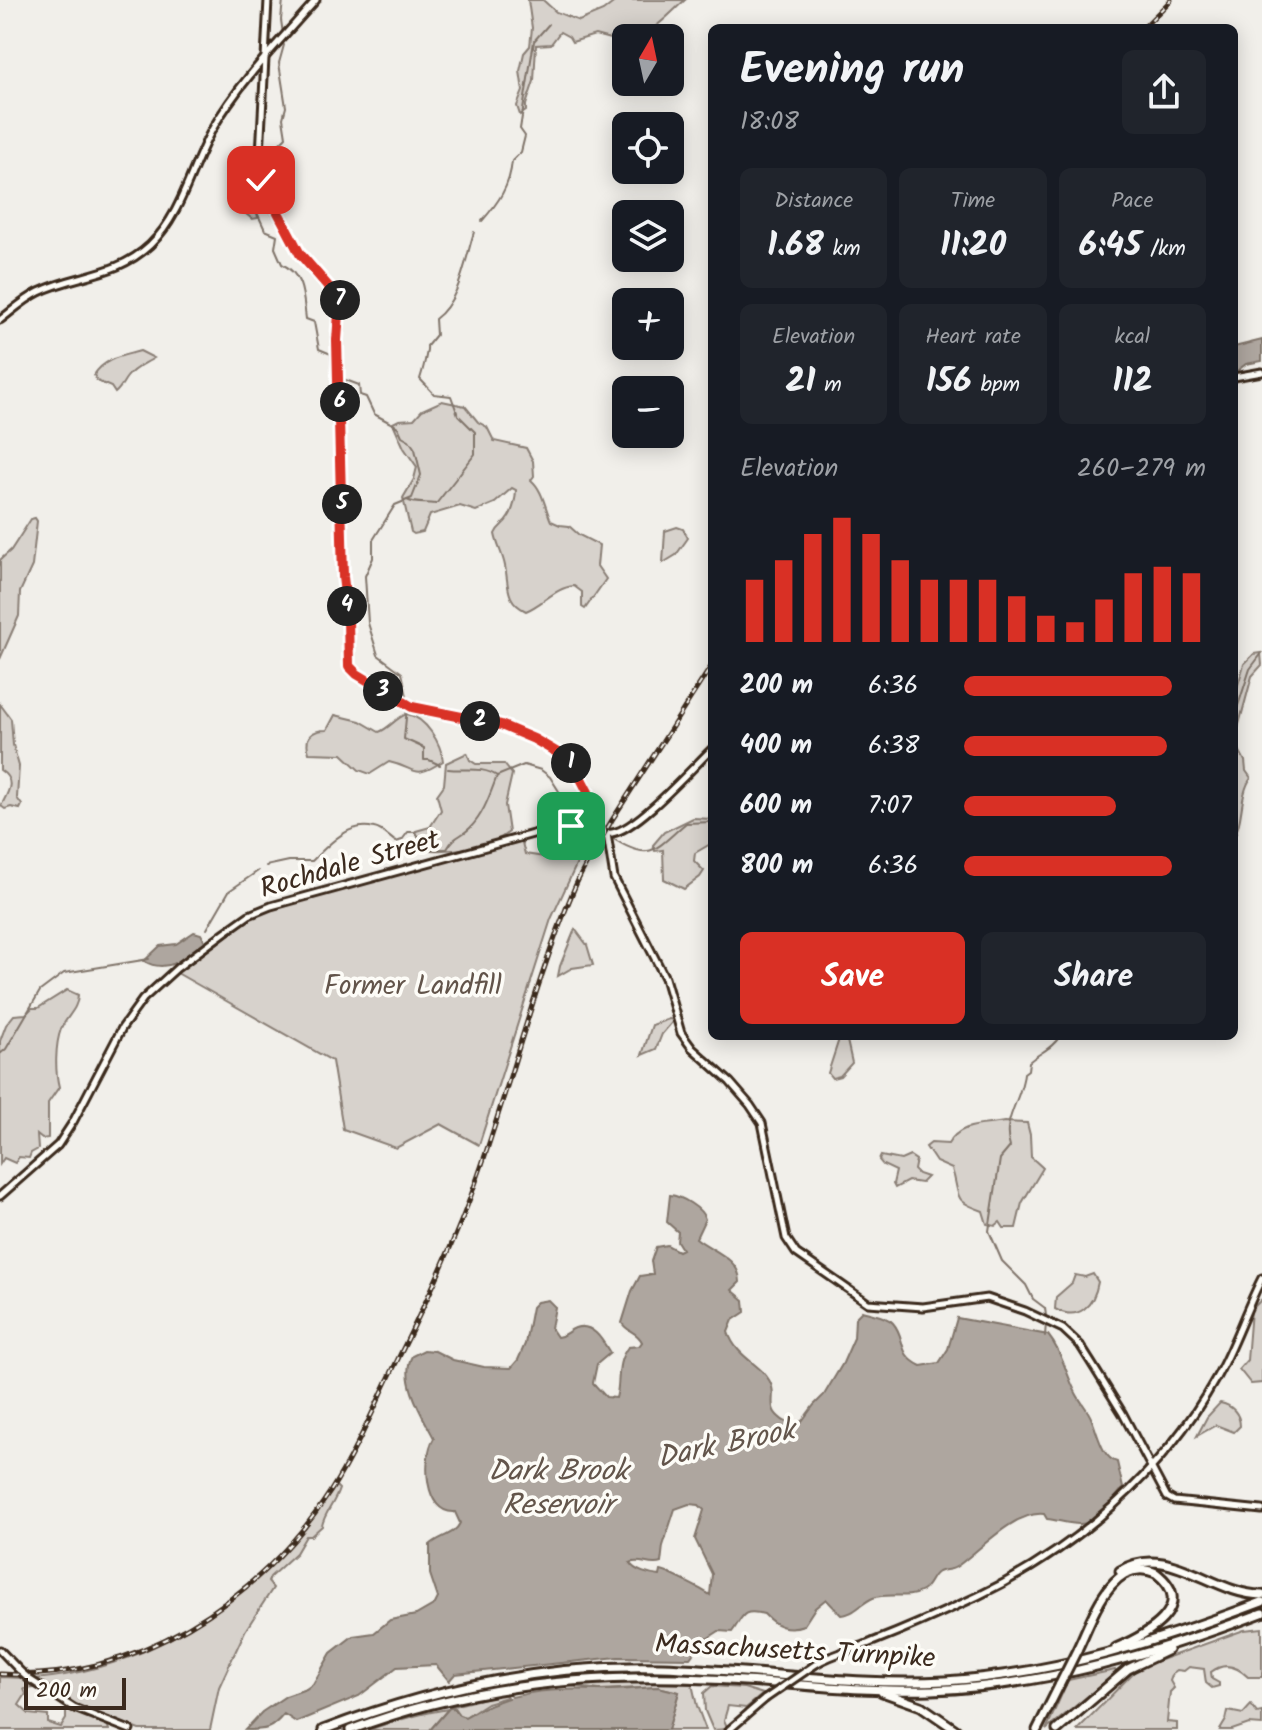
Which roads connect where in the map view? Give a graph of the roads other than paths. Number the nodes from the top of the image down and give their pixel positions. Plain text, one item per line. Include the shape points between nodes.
1 (268, 0) edge
2 (316, 0) edge
3 (264, 61) junction
4 (0, 320) edge
5 (1262, 372) edge
6 (1238, 376) edge
7 (708, 753) edge
8 (598, 832) junction
9 (607, 834) junction
10 (0, 1196) edge
11 (1262, 1278) edge
12 (1150, 1467) junction
13 (1262, 1510) edge
14 (1262, 1595) edge
15 (1262, 1602) edge
16 (1262, 1613) edge
17 (1233, 1623) junction
18 (0, 1650) edge
19 (1074, 1651) junction
20 (1075, 1663) junction
21 (852, 1688) junction
22 (130, 1730) edge
23 (323, 1730) edge
24 (350, 1730) edge
25 (729, 1730) edge
26 (956, 1730) edge
27 (1035, 1730) edge
28 (1057, 1730) edge

1 - 3 street
2 - 3 street
3 - 4 street via 214,126 174,213 152,242 112,270 41,291
3 - 8 street via 259,174 300,254 340,300 348,663 408,706 501,725 563,756 588,792
5 - 6 street
7 - 9 street via 637,820
8 - 9 street, Rochdale Street
8 - 10 street, Rochdale Street via 562,826 249,915 143,999 58,1145
9 - 12 street via 615,880 664,975 681,1033 762,1123 792,1250 873,1305 923,1307 987,1298 1063,1329 1080,1345
11 - 12 street via 1213,1384
12 - 13 street via 1171,1500
12 - 25 street, bridge via 1094,1522 1023,1572 816,1664
14 - 19 highway via 1232,1591 1167,1563 1136,1563 1106,1584
15 - 20 highway, Massachusetts Turnpike
16 - 17 highway, Massachusetts Turnpike
17 - 21 highway, Massachusetts Turnpike via 1046,1678 934,1690
17 - 28 highway via 1132,1666
18 - 22 street, bridge via 29,1679 70,1706
19 - 20 highway via 1118,1578 1144,1569 1164,1580 1170,1605 1158,1626
19 - 27 highway, bridge
20 - 23 highway, Massachusetts Turnpike via 994,1677 903,1682 668,1667 567,1670 430,1694
21 - 24 highway, Massachusetts Turnpike via 704,1679 577,1679 461,1696
21 - 26 highway via 904,1699

